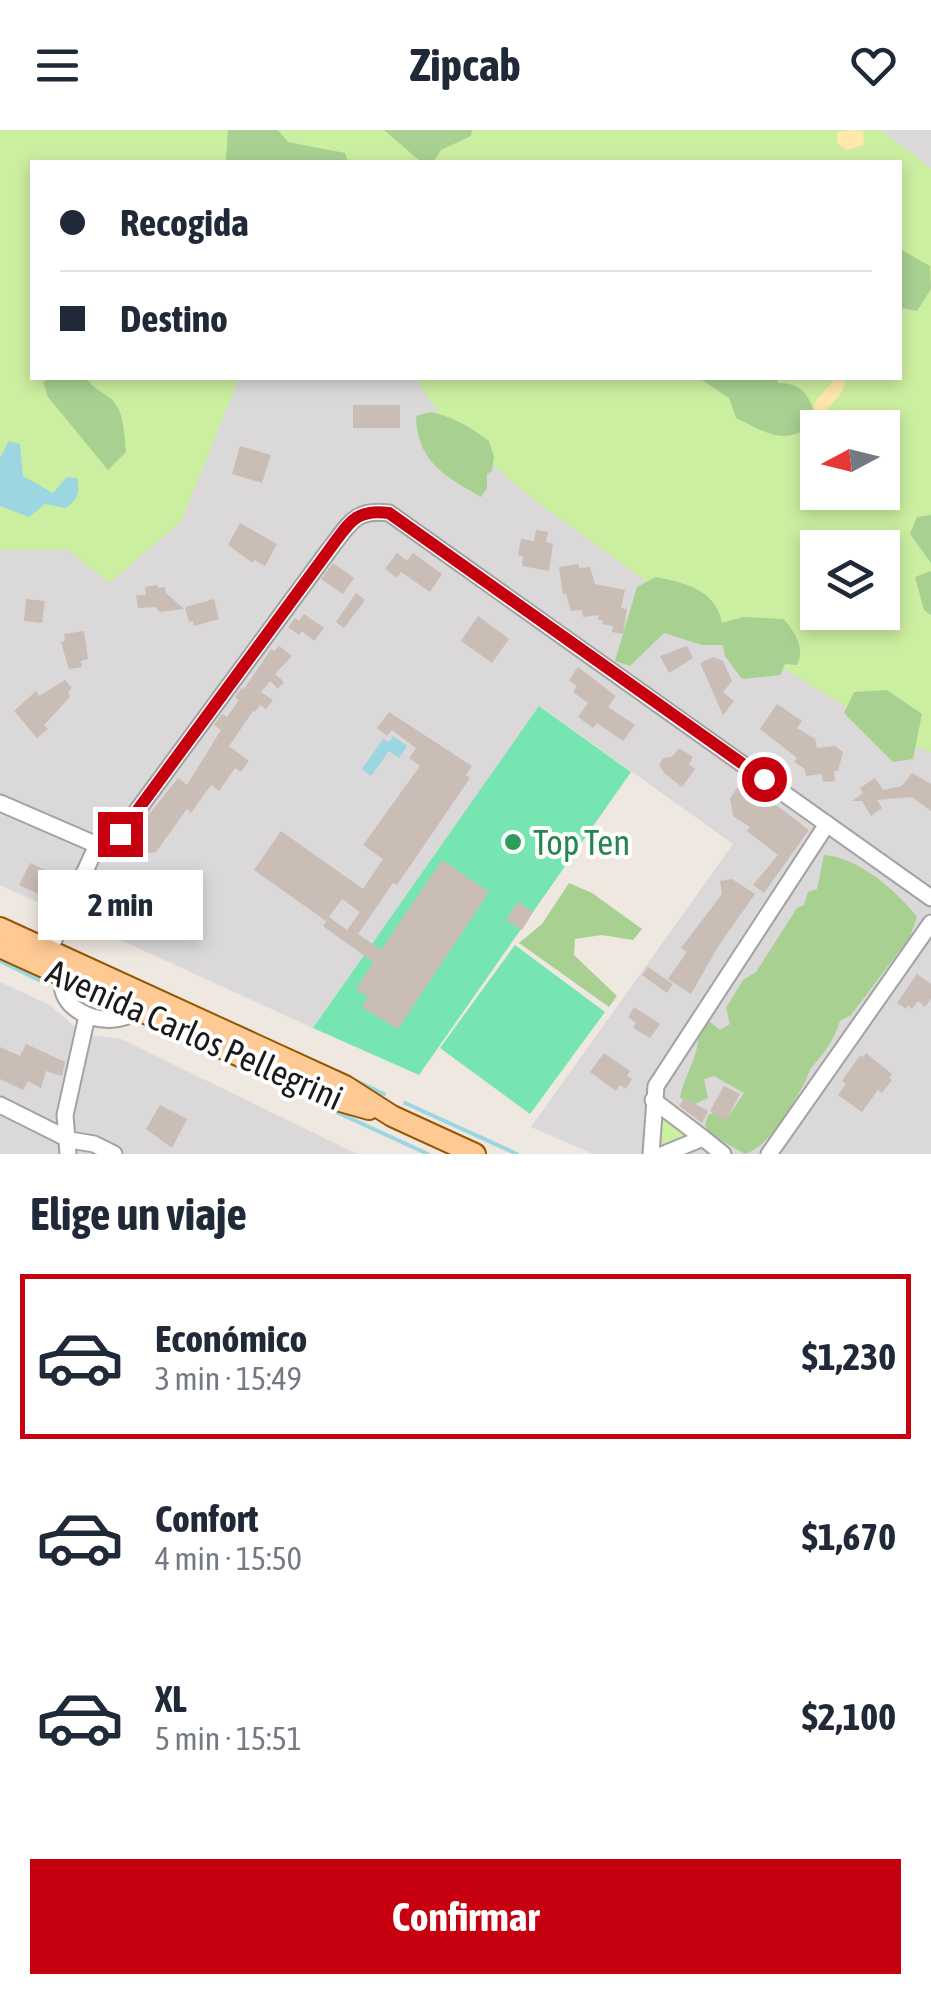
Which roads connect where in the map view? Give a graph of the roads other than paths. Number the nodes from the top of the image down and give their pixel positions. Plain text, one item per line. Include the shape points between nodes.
1 (0, 803) edge
2 (827, 824) junction
3 (97, 845) junction
4 (931, 898) edge
5 (931, 923) edge
6 (0, 928) edge
7 (0, 947) edge
8 (46, 958) junction
9 (63, 975) junction
10 (136, 998) junction
11 (86, 1016) junction
12 (652, 1100) junction
13 (0, 1105) edge
14 (702, 1138) junction
15 (69, 1147) edge
16 (114, 1154) edge
17 (474, 1154) edge
18 (651, 1154) edge
19 (664, 1154) edge
20 (724, 1154) edge
21 (769, 1154) edge

1 - 3 street
2 - 3 street via 389,513 373,510 356,516 329,550 120,834
2 - 4 street
2 - 12 street
3 - 8 street
5 - 21 street
6 - 8 main road, Avenida Carlos Pellegrini
7 - 8 main road, Avenida Carlos Pellegrini
8 - 9 main road, Avenida Carlos Pellegrini
8 - 10 main road, Avenida Carlos Pellegrini
9 - 10 main road, Avenida Carlos Pellegrini
9 - 11 street via 64,994
10 - 11 street via 125,1017
10 - 17 main road, Avenida Carlos Pellegrini via 338,1100 392,1116
11 - 15 street via 65,1115
12 - 14 street
12 - 18 street
13 - 15 street
14 - 19 street
14 - 20 street
15 - 16 street via 94,1144

